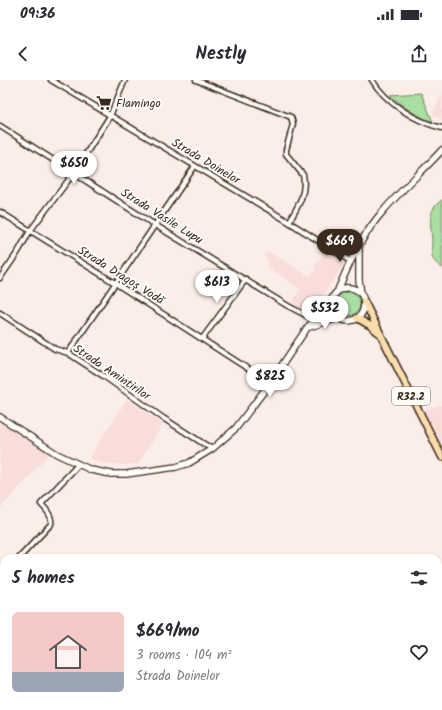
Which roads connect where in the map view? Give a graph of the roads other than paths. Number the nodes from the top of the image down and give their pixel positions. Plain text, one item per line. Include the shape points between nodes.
1 (51, 80) edge
2 (126, 80) edge
3 (196, 80) edge
4 (372, 80) edge
5 (110, 116) junction
6 (0, 126) edge
7 (442, 128) edge
8 (442, 145) edge
9 (440, 152) edge
10 (195, 166) junction
11 (73, 174) junction
12 (0, 212) edge
13 (288, 222) junction
14 (155, 225) junction
15 (30, 231) junction
16 (359, 244) junction
17 (350, 261) junction
18 (0, 278) edge
19 (246, 279) junction
20 (115, 283) junction
21 (338, 290) junction
22 (363, 298) junction
23 (331, 303) junction
24 (0, 313) edge
25 (338, 318) junction
26 (357, 318) junction
27 (315, 320) junction
28 (307, 328) junction
29 (381, 335) junction
30 (202, 339) junction
31 (68, 353) junction
32 (270, 383) junction
33 (0, 417) edge
34 (212, 450) junction
35 (442, 457) edge
36 (78, 465) junction
37 (23, 554) edge

1 - 5 street, Strada Doinelor
2 - 5 street
3 - 13 street via 291,117 293,124 286,154 304,178 302,199
4 - 7 street via 382,93 409,114
5 - 10 street, Strada Doinelor
5 - 11 street
6 - 11 street, Strada Vasile Lupu
8 - 9 main road
9 - 16 main road via 384,209
10 - 13 street, Strada Doinelor
10 - 14 street
11 - 14 street, Strada Vasile Lupu
11 - 15 street
12 - 15 street, Strada Dragoș Vodă
13 - 17 street, Strada Doinelor
14 - 19 street, Strada Vasile Lupu
14 - 20 street
15 - 18 street
15 - 20 street, Strada Dragoș Vodă
16 - 17 main road
16 - 22 main road via 359,280
17 - 21 main road
19 - 27 street, Strada Vasile Lupu
19 - 30 street
20 - 30 street, Strada Dragoș Vodă
20 - 31 street
21 - 22 main road via 351,288
21 - 23 main road
22 - 26 main road via 362,312
22 - 29 main road, R32.2
23 - 25 main road via 332,310
23 - 27 main road
24 - 31 street, Strada Amintirilor via 55,348
25 - 26 main road via 347,321
25 - 28 main road
26 - 29 main road, R32.2
27 - 28 main road
28 - 32 main road
29 - 35 main road, R32.2
30 - 32 street, Strada Dragoș Vodă
31 - 34 street, Strada Amintirilor
32 - 34 main road via 236,428
33 - 36 main road
34 - 36 main road via 176,467 126,474 111,474
36 - 37 street via 41,504 52,519 51,524

